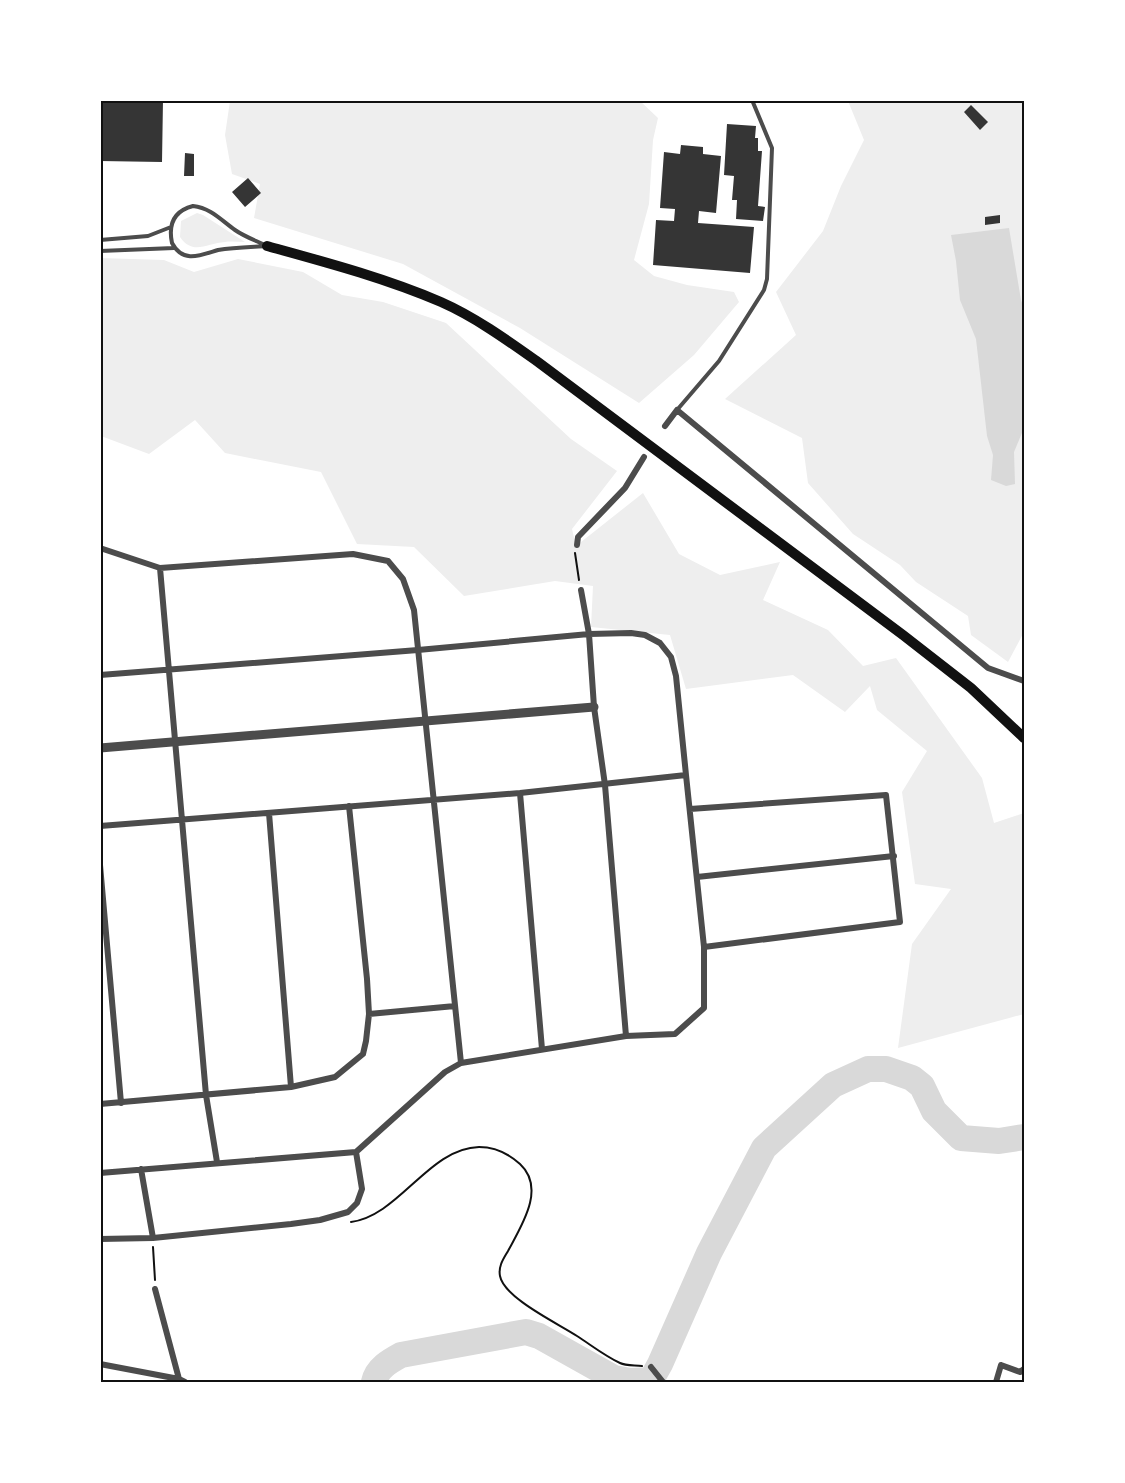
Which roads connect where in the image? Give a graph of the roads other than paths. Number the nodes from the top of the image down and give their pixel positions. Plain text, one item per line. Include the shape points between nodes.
1 (752, 100) edge
2 (171, 227) junction
3 (100, 240) edge
4 (267, 246) junction
5 (174, 248) junction
6 (100, 252) edge
7 (677, 410) junction
8 (666, 426) dead end
9 (644, 457) dead end
10 (577, 545) road end
11 (100, 548) edge
12 (160, 568) junction
13 (581, 590) road end
14 (589, 634) junction
15 (418, 650) junction
16 (170, 670) junction
17 (100, 675) edge
18 (1024, 681) edge
19 (594, 706) junction
20 (425, 722) junction
21 (1024, 738) edge
22 (176, 741) junction
23 (100, 748) edge
24 (686, 775) junction
25 (605, 784) junction
26 (520, 793) junction
27 (434, 799) junction
28 (350, 806) junction
29 (690, 809) junction
30 (268, 813) junction
31 (182, 821) junction
32 (100, 826) edge
33 (894, 856) junction
34 (100, 865) edge
35 (697, 877) junction
36 (704, 947) junction
37 (455, 1006) junction
38 (369, 1014) junction
39 (626, 1036) junction
40 (542, 1048) junction
41 (461, 1063) junction
42 (291, 1087) junction
43 (206, 1095) junction
44 (121, 1103) junction
45 (100, 1104) edge
46 (356, 1152) junction
47 (217, 1162) junction
48 (141, 1169) junction
49 (100, 1173) edge
50 (153, 1238) junction
51 (100, 1239) edge
52 (155, 1289) road end
53 (100, 1364) edge
54 (651, 1367) road end
55 (1024, 1369) edge
56 (178, 1379) junction
57 (185, 1383) edge
58 (663, 1383) edge
59 (996, 1383) edge

1 - 7 lane via 772,148 767,279 764,290 719,360
2 - 3 lane via 152,235
2 - 4 lane via 184,208 202,207
2 - 5 lane
4 - 5 lane via 219,250 197,257
4 - 21 main road via 442,302 491,329 903,635 971,688
5 - 6 lane
7 - 8 street
7 - 18 street via 988,669
9 - 10 street via 625,488 578,537
11 - 12 street
12 - 15 street via 353,554 388,561 403,579 414,610
12 - 16 street
13 - 14 street
14 - 15 street
14 - 19 street
14 - 24 street via 645,635 660,643 671,657
15 - 16 street
15 - 20 street
16 - 17 street
16 - 22 street
19 - 20 street
19 - 25 street
20 - 22 street
20 - 27 street
22 - 23 street
22 - 31 street
24 - 25 street
24 - 29 street
25 - 26 street
25 - 39 street
26 - 27 street
26 - 40 street
27 - 28 street
27 - 37 street
28 - 30 street
28 - 38 street
29 - 33 street via 886,795
29 - 35 street
30 - 31 street
30 - 42 street
31 - 32 street
31 - 43 street
33 - 35 street
33 - 36 street via 900,922
34 - 44 street
35 - 36 street
36 - 39 street via 704,1008 675,1034
37 - 38 street
37 - 41 street
38 - 42 street via 363,1054 334,1077
39 - 40 street
40 - 41 street
41 - 46 street via 445,1072
42 - 43 street
43 - 44 street
43 - 47 street
44 - 45 street
46 - 47 street
46 - 50 street via 362,1189 357,1203 348,1212 291,1224
47 - 48 street
48 - 49 street
48 - 50 street
50 - 51 street
52 - 56 street
53 - 56 street
54 - 58 street
55 - 59 street via 1020,1372 1001,1365
56 - 57 street

